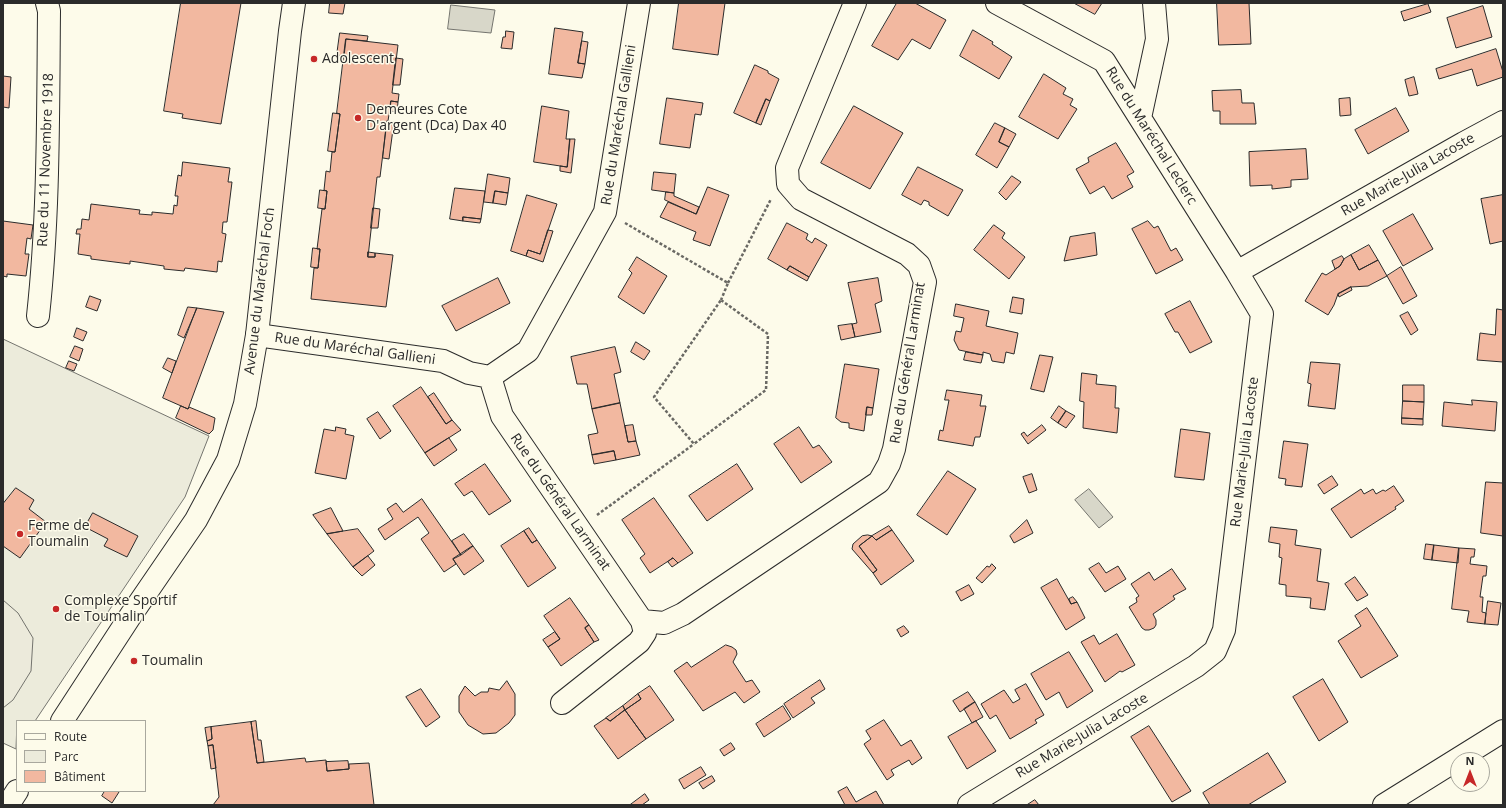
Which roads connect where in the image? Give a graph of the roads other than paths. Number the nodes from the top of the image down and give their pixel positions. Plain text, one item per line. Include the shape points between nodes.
1 (47, 3) edge
2 (294, 3) edge
3 (639, 3) edge
4 (855, 3) edge
5 (998, 3) edge
6 (1154, 3) edge
7 (1140, 118) junction
8 (1503, 122) edge
9 (1237, 272) junction
10 (38, 316) dead end
11 (257, 335) junction
12 (490, 377) junction
13 (642, 621) junction
14 (562, 703) dead end
15 (63, 720) edge
16 (1503, 731) edge
17 (16, 792) edge
18 (973, 804) edge
19 (8, 805) edge
20 (1384, 805) edge

1 - 10 street, Rue du 11 Novembre 1918 via 48,132
2 - 11 street, Avenue du Maréchal Foch
3 - 12 street, Rue du Maréchal Gallieni via 605,212 528,351
4 - 13 street, Rue du Général Larminat via 787,168 788,184 801,199 907,254 919,265 925,282 889,464 879,482 683,614 664,623
5 - 7 street, Rue du Maréchal Leclerc via 1104,61
6 - 7 street via 1157,38
7 - 9 street, Rue du Maréchal Leclerc
8 - 9 street, Rue Marie-Julia Lacoste
9 - 18 street, Rue Marie-Julia Lacoste via 1262,314 1224,630 1215,651 1196,666
11 - 12 street, Rue du Maréchal Gallieni via 443,361 469,373
11 - 15 street, Avenue du Maréchal Foch via 245,404 228,460 196,520
12 - 13 street, Rue du Général Larminat via 502,416
13 - 14 street via 645,633 639,642
16 - 20 street
17 - 19 street

